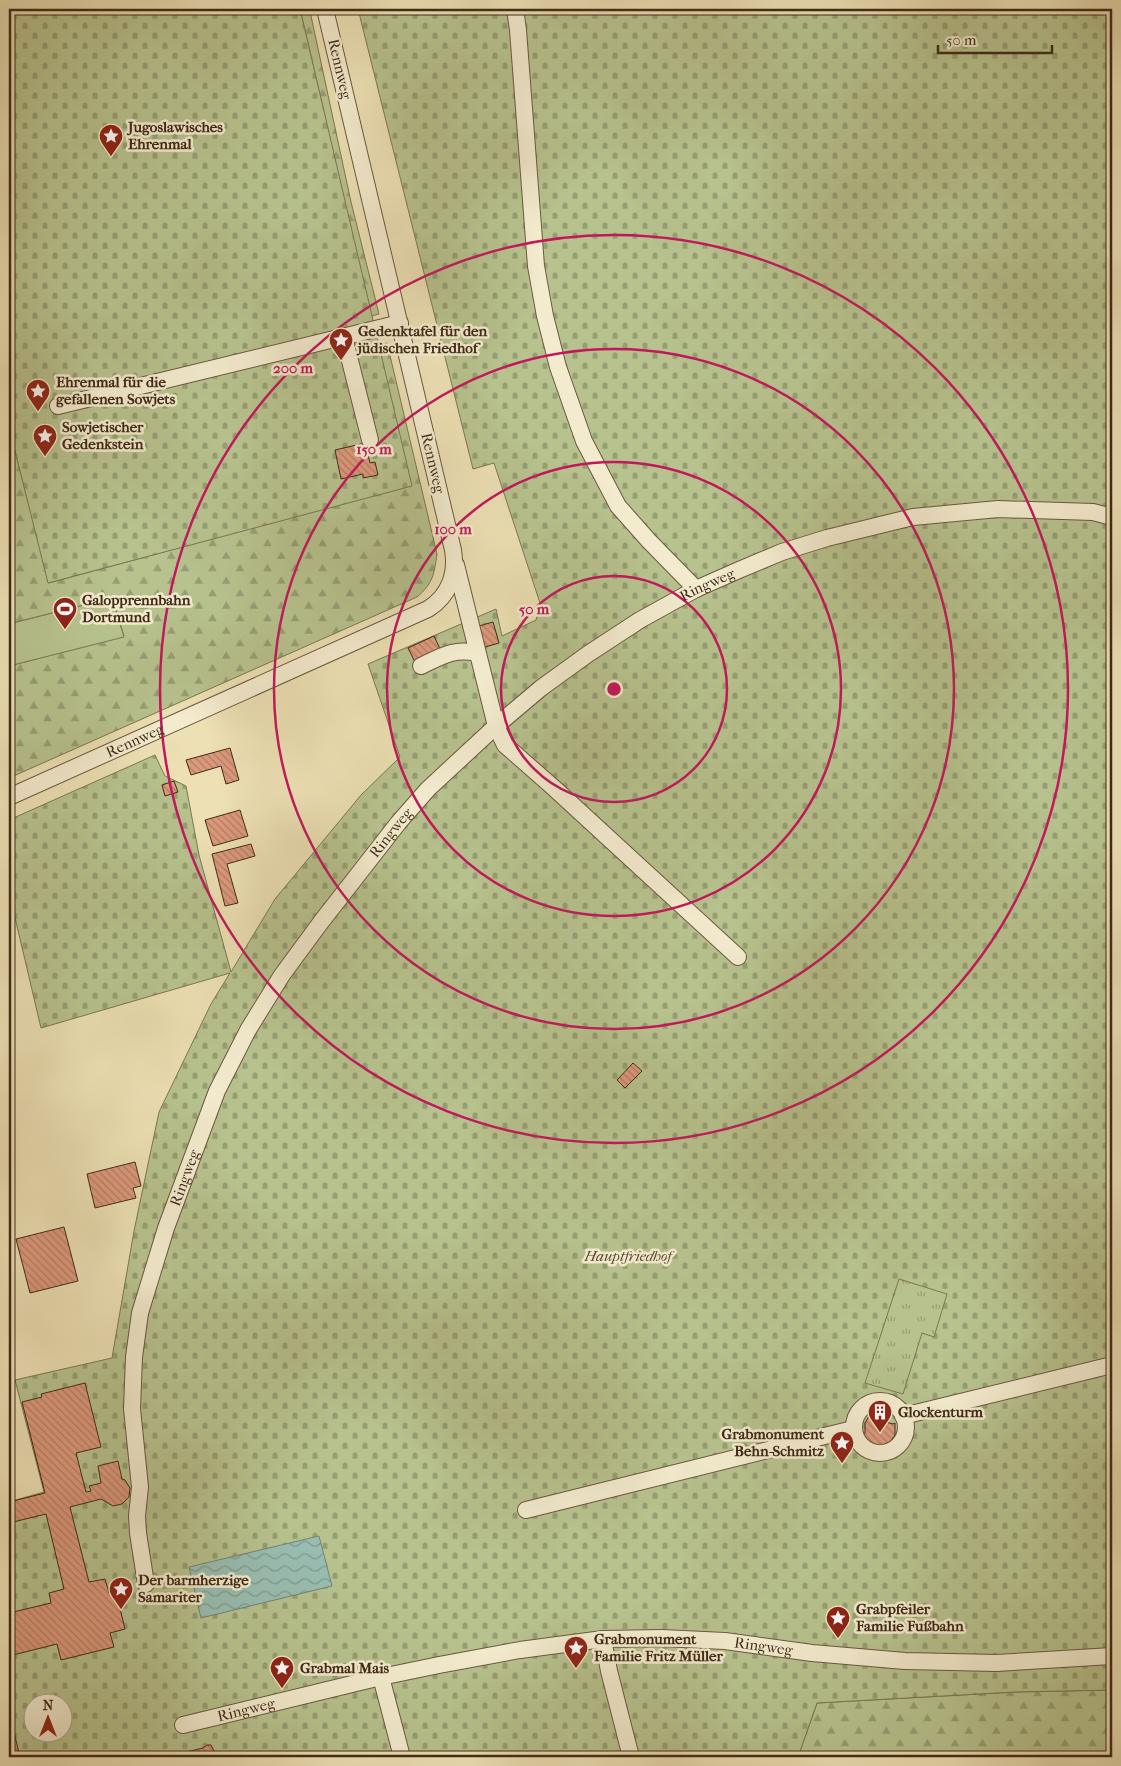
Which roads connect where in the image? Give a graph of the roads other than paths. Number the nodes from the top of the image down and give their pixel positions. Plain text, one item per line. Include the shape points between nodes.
1 (325, 9) edge
2 (515, 9) edge
3 (400, 323) junction
4 (344, 337) junction
5 (58, 406) dead end
6 (370, 440) dead end
7 (1112, 516) edge
8 (455, 560) junction
9 (696, 590) junction
10 (477, 653) junction
11 (421, 666) dead end
12 (496, 726) junction
13 (9, 797) edge
14 (738, 957) dead end
15 (1112, 1365) edge
16 (903, 1416) junction
17 (854, 1429) junction
18 (526, 1510) dead end
19 (146, 1584) dead end
20 (603, 1639) junction
21 (1112, 1656) edge
22 (381, 1677) junction
23 (183, 1725) dead end
24 (402, 1757) edge
25 (631, 1757) edge

1 - 3 street, Rennweg
2 - 9 street via 536,266 558,367 584,441 618,506
3 - 4 street
3 - 8 street, Rennweg
4 - 5 street
4 - 6 street
7 - 9 street, Ringweg via 1093,512 998,509 912,517 782,552
8 - 10 street
8 - 13 street, Rennweg via 449,587 428,609
9 - 12 street, Ringweg via 640,620 588,654
10 - 11 street via 452,652
10 - 12 street
12 - 14 street via 505,745
12 - 19 street, Ringweg via 410,809 321,922 248,1030 217,1091 166,1228 140,1313 132,1409 140,1486 138,1533
15 - 16 street
16 - 17 street via 887,1402 871,1403 858,1413
16 - 17 street via 904,1436 889,1452 881,1454 866,1450 859,1444
17 - 18 street
20 - 21 street, Ringweg via 725,1641 905,1661 996,1663
20 - 22 street, Ringweg via 520,1650
20 - 25 street
22 - 23 street, Ringweg
22 - 24 street

